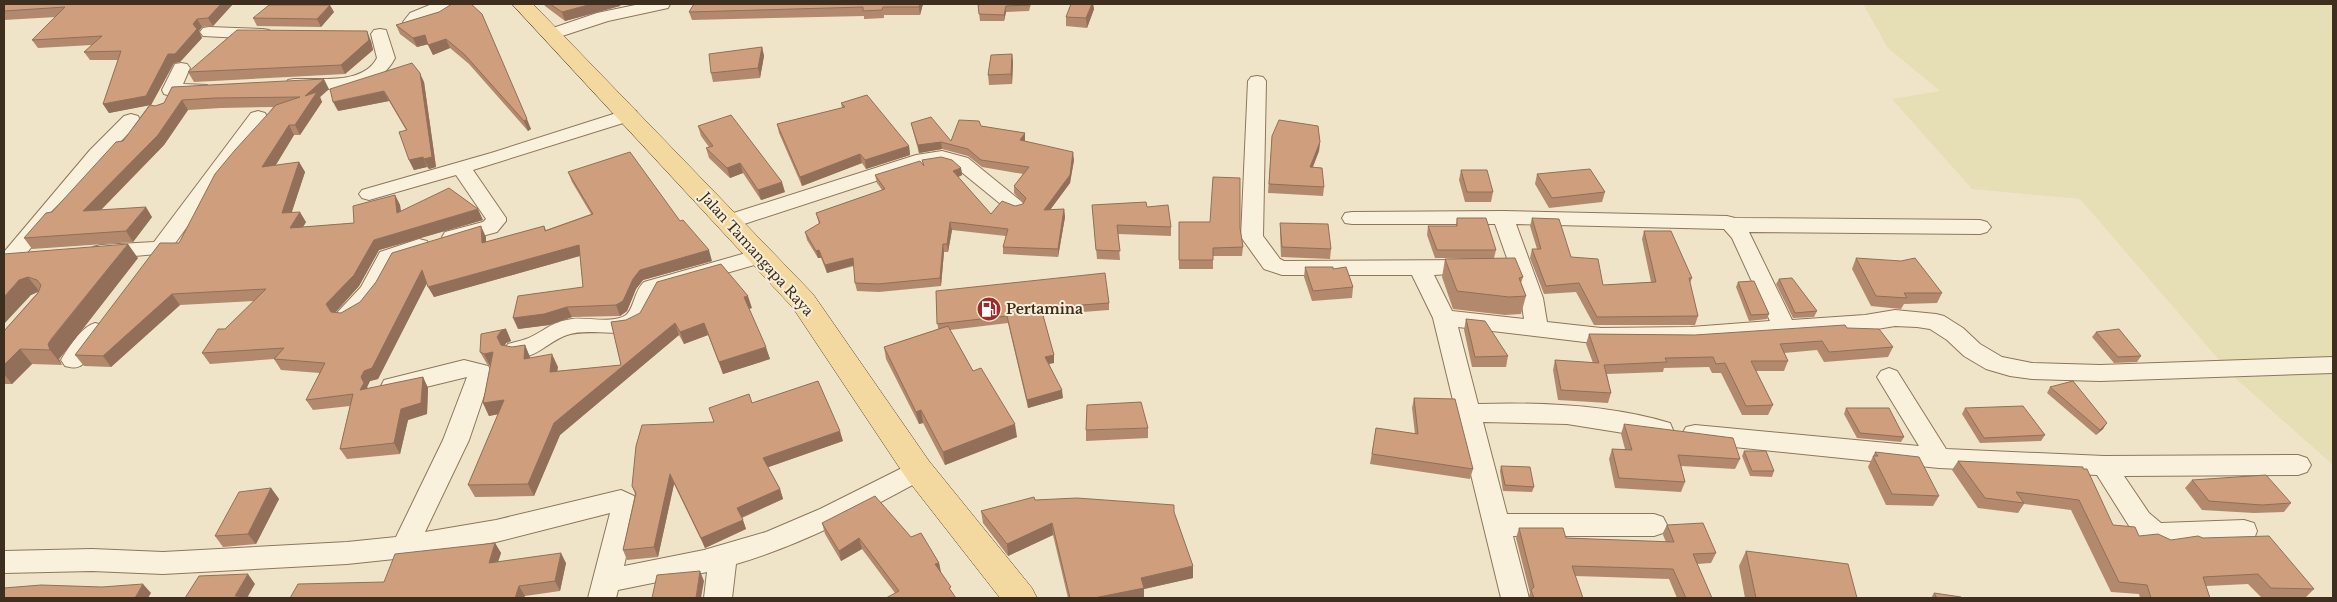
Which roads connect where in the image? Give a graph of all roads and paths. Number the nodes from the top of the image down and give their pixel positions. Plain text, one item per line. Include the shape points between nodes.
1 (446, 4) edge
2 (457, 4) edge
3 (522, 4) edge
4 (662, 4) edge
5 (412, 22) junction
6 (209, 32) dead end
7 (282, 34) edge
8 (553, 34) junction
9 (181, 68) dead end
10 (1257, 81) dead end
11 (277, 85) edge
12 (219, 88) edge
13 (171, 90) junction
14 (161, 108) edge
15 (629, 115) junction
16 (258, 117) dead end
17 (131, 120) dead end
18 (461, 168) junction
19 (370, 194) dead end
20 (1015, 206) edge
21 (1503, 217) junction
22 (1352, 218) dead end
23 (728, 222) junction
24 (1732, 225) junction
25 (1980, 227) dead end
26 (160, 248) junction
27 (81, 254) edge
28 (760, 256) junction
29 (36, 258) edge
30 (7, 260) edge
31 (1506, 267) junction
32 (1420, 268) junction
33 (142, 270) edge
34 (107, 315) edge
35 (345, 316) edge
36 (1444, 318) junction
37 (1785, 328) junction
38 (1537, 329) junction
39 (516, 350) edge
40 (73, 360) edge
41 (2333, 365) edge
42 (1889, 377) dead end
43 (381, 388) edge
44 (1468, 413) junction
45 (1939, 458) junction
46 (2298, 465) dead end
47 (2104, 466) junction
48 (918, 470) junction
49 (1496, 525) junction
50 (1654, 526) dead end
51 (2244, 531) dead end
52 (404, 547) junction
53 (723, 557) junction
54 (4, 562) edge
55 (604, 589) edge
56 (718, 598) edge
57 (1020, 598) edge
58 (1515, 598) edge

1 - 5 street
2 - 5 street via 426,20
3 - 8 main road, Jalan Tamangapa Raya
4 - 8 street via 603,17
5 - 11 street via 372,34 386,58 379,70 367,78
6 - 7 street
8 - 15 main road, Jalan Tamangapa Raya
9 - 13 street
10 - 32 street via 1252,237 1272,264 1290,269
12 - 13 street
13 - 14 street
15 - 18 street
15 - 23 main road, Jalan Tamangapa Raya
16 - 26 street
17 - 30 street via 97,154
18 - 19 street
18 - 35 street via 496,218 494,224 388,257 370,291
20 - 23 street via 961,162 942,157 923,159
21 - 22 street
21 - 24 street via 1719,222
21 - 31 street
23 - 28 main road, Jalan Tamangapa Raya
24 - 25 street
24 - 37 street via 1741,235
26 - 27 street
26 - 33 street
28 - 39 street via 652,287 646,291 640,316 632,322 617,326 561,328 537,343
28 - 48 main road, Jalan Tamangapa Raya via 803,301
29 - 30 street
31 - 32 street
31 - 38 street via 1532,298
32 - 36 street
34 - 40 street
36 - 38 street
36 - 44 street
37 - 38 street via 1601,336
37 - 41 street via 1917,318 1936,322 1994,363 2032,371 2100,373
42 - 45 street
43 - 52 street via 464,368 480,372 470,408 440,479
44 - 45 street via 1547,413 1693,434
44 - 49 street
45 - 47 street
46 - 47 street
47 - 51 street via 2140,521 2158,534
48 - 53 street via 797,532
48 - 57 main road, Jalan Tamangapa Raya
49 - 50 street
49 - 58 street
52 - 54 street via 163,563 92,560
52 - 55 street via 506,529 621,500 625,507
53 - 55 street
53 - 56 street

